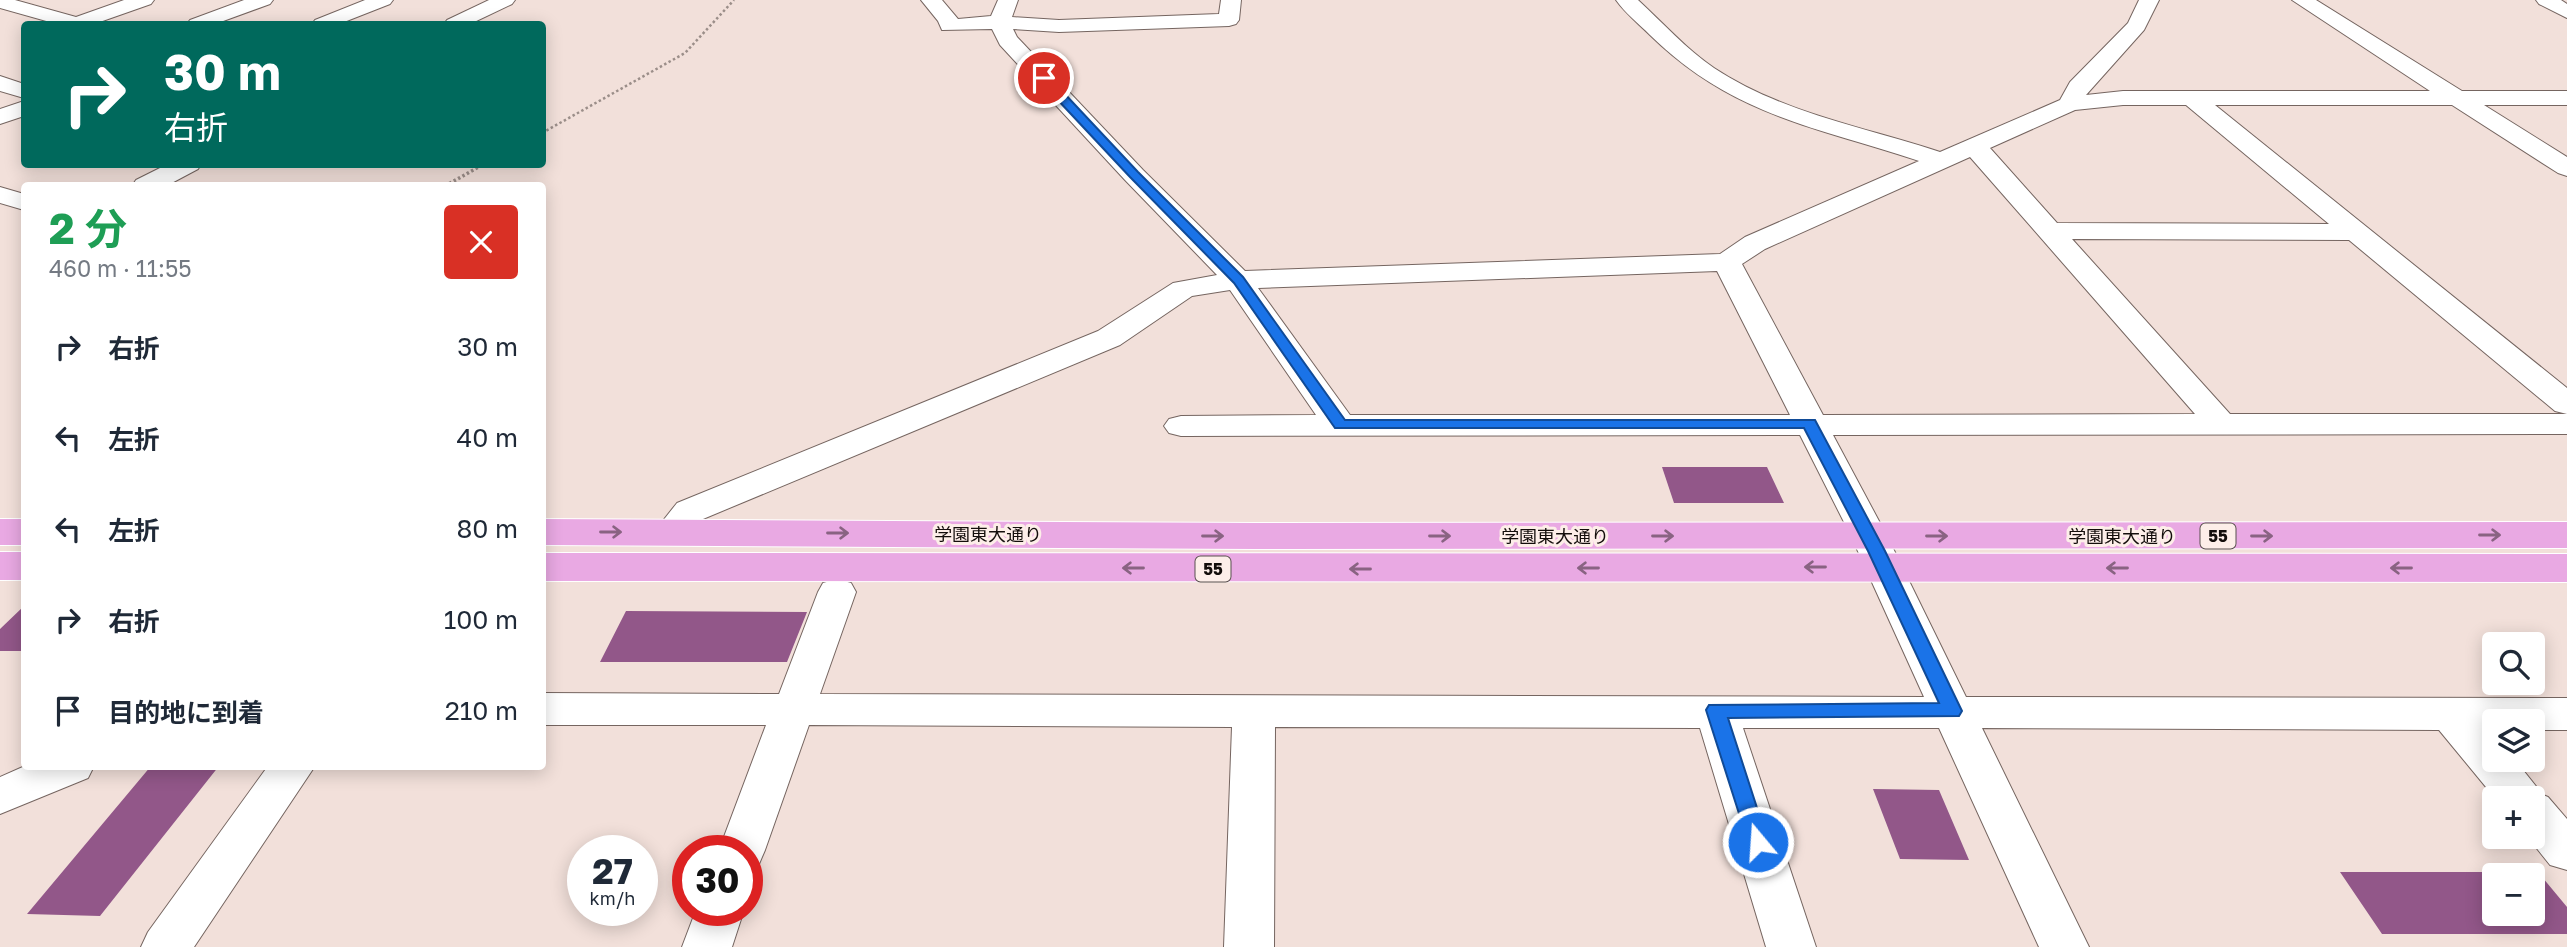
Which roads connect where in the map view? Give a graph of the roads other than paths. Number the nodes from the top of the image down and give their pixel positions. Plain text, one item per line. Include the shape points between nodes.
1 (46, 0) edge
2 (145, 0) edge
3 (263, 0) edge
4 (383, 0) edge
5 (505, 0) edge
6 (932, 0) edge
7 (1231, 0) edge
8 (1626, 0) edge
9 (2149, 0) edge
10 (2302, 0) edge
11 (2546, 0) edge
12 (0, 2) edge
13 (22, 8) junction
14 (1004, 11) edge
15 (2567, 12) edge
16 (0, 15) edge
17 (66, 21) edge
18 (85, 21) edge
19 (205, 21) edge
20 (329, 21) edge
21 (460, 21) edge
22 (0, 83) edge
23 (21, 90) edge
24 (2192, 98) junction
25 (2457, 98) junction
26 (2567, 98) edge
27 (2070, 104) junction
28 (21, 109) edge
29 (0, 117) edge
30 (1976, 147) junction
31 (1943, 161) junction
32 (181, 168) edge
33 (2567, 168) edge
34 (153, 182) edge
35 (0, 195) edge
36 (21, 201) edge
37 (2050, 231) junction
38 (2357, 232) junction
39 (1727, 262) junction
40 (1238, 280) junction
41 (2567, 404) edge
42 (1809, 424) junction
43 (2221, 424) junction
44 (2567, 424) edge
45 (1340, 425) junction
46 (1181, 426) dead end
47 (0, 532) edge
48 (21, 532) edge
49 (546, 532) edge
50 (672, 532) junction
51 (2567, 535) edge
52 (1876, 551) junction
53 (0, 566) edge
54 (21, 566) edge
55 (546, 567) edge
56 (2567, 568) edge
57 (837, 592) dead end
58 (546, 709) edge
59 (793, 709) junction
60 (1254, 709) junction
61 (1716, 710) junction
62 (1952, 711) junction
63 (2567, 714) edge
64 (2451, 715) junction
65 (62, 770) edge
66 (290, 770) edge
67 (2512, 786) edge
68 (0, 796) edge
69 (2545, 825) edge
70 (747, 835) edge
71 (2567, 851) edge
72 (714, 926) edge
73 (166, 947) edge
74 (707, 947) edge
75 (1249, 947) edge
76 (1791, 947) edge
77 (2064, 947) edge

1 - 13 street
2 - 18 street
3 - 19 street
4 - 20 street
5 - 21 street
6 - 14 street via 948,26
7 - 14 street via 1229,20 1059,26
8 - 31 street via 1692,61 1737,90
9 - 27 street via 2137,26 2078,87
10 - 25 street
11 - 15 street
12 - 13 street
13 - 16 street
13 - 17 street
14 - 40 street via 1008,40
22 - 23 street
24 - 25 street
24 - 27 street
24 - 38 street
25 - 26 street
25 - 33 street
27 - 30 street
28 - 29 street
30 - 31 street
30 - 37 street
31 - 39 street via 1755,243
32 - 34 street
35 - 36 street
37 - 38 street
37 - 43 street
38 - 41 street
39 - 40 street
39 - 42 street
40 - 45 street
40 - 50 street via 1183,289 1109,338 698,507
42 - 43 street
42 - 45 street
42 - 52 street
43 - 44 street
45 - 46 street
47 - 48 main road
49 -> 50 main road, 学園東大通り / 55
50 -> 52 main road, 学園東大通り / 55 via 1241,536
52 -> 51 main road, 学園東大通り / 55
52 -> 55 main road, 学園東大通り / 55 via 1315,569
56 -> 52 main road, 学園東大通り / 55
52 - 62 street
53 - 54 main road
57 - 59 street
58 - 59 street
59 - 60 street
59 - 70 street
60 - 61 street
60 - 75 street
61 - 62 street
61 - 76 street
62 - 64 street
62 - 77 street
63 - 64 street
64 - 67 street
65 - 68 street
66 - 73 street
69 - 71 street
72 - 74 street

